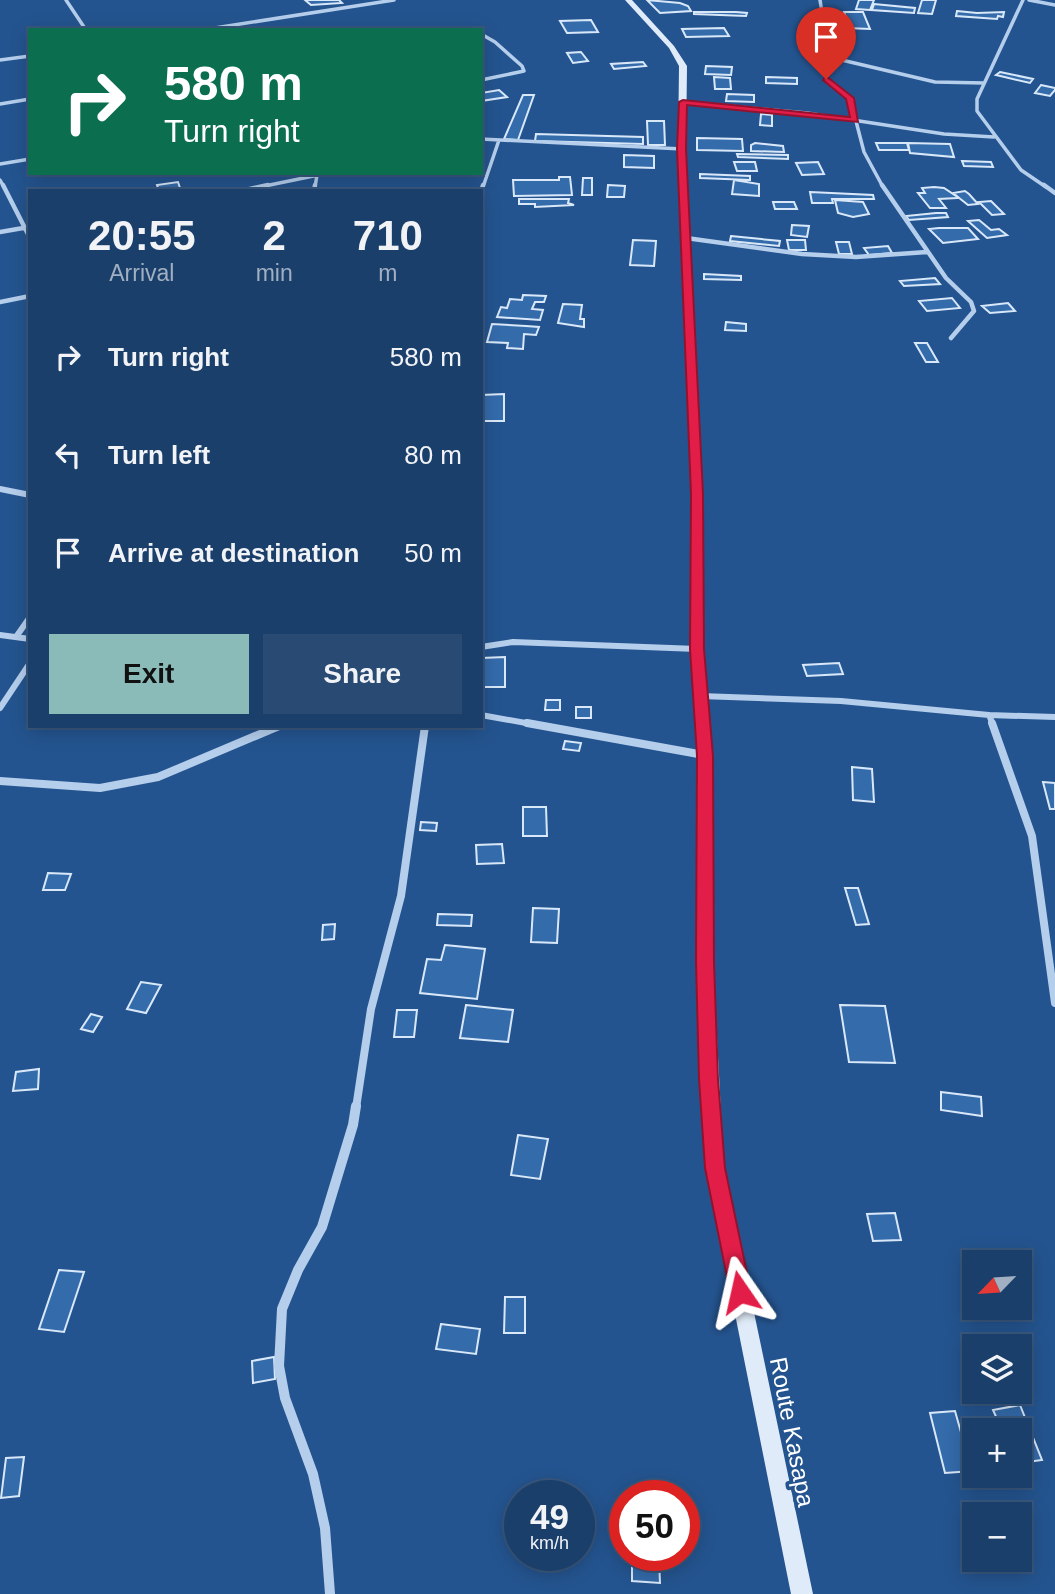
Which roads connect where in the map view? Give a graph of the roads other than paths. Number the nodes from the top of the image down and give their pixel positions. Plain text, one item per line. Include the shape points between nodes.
1 (66, 0) edge
2 (394, 0) edge
3 (628, 0) edge
4 (820, 0) edge
5 (1024, 0) edge
6 (1029, 0) edge
7 (1055, 5) edge
8 (85, 28) edge
9 (215, 28) edge
10 (483, 35) edge
11 (28, 56) edge
12 (828, 57) junction
13 (0, 60) edge
14 (483, 80) edge
15 (984, 83) junction
16 (28, 99) edge
17 (683, 102) junction
18 (0, 104) edge
19 (855, 121) junction
20 (994, 137) junction
21 (483, 139) edge
22 (499, 140) junction
23 (682, 149) junction
24 (28, 159) edge
25 (0, 164) edge
26 (317, 175) joint
27 (0, 180) edge
28 (250, 189) edge
29 (314, 189) edge
30 (482, 189) edge
31 (1055, 194) edge
32 (27, 228) edge
33 (0, 232) edge
34 (686, 238) junction
35 (927, 252) junction
36 (28, 296) edge
37 (0, 302) edge
38 (951, 338) dead end
39 (0, 489) edge
40 (28, 495) edge
41 (28, 620) edge
42 (0, 635) edge
43 (16, 637) junction
44 (28, 639) edge
45 (483, 647) edge
46 (697, 649) junction
47 (28, 666) edge
48 (700, 696) junction
49 (0, 708) edge
50 (483, 715) edge
51 (989, 715) junction
52 (1055, 717) edge
53 (274, 728) edge
54 (425, 728) edge
55 (705, 756) junction
56 (0, 781) edge
57 (1055, 1003) edge
58 (330, 1594) edge
59 (802, 1594) edge

1 - 8 street
2 - 9 street
3 - 17 main road, Route Kasapa via 679,58
4 - 12 street
5 - 15 street
6 - 7 street
10 - 14 street via 524,71
11 - 13 street
12 - 15 street via 935,82
12 - 19 street via 826,79 850,98
15 - 20 street via 977,111
16 - 18 street
17 - 19 street
17 - 23 main road, Route Kasapa
19 - 20 street
19 - 35 street via 879,181
20 - 31 street via 1021,170
21 - 22 street
22 - 23 street
22 - 30 street
23 - 34 main road, Route Kasapa
24 - 25 street
26 - 28 street
26 - 29 street
27 - 32 street
32 - 33 street
34 - 35 street via 802,254 856,257
34 - 46 main road, Route Kasapa via 697,494
35 - 38 street via 974,311
36 - 37 street
39 - 40 street
41 - 43 street
42 - 43 street
43 - 44 street
45 - 46 street via 513,642
46 - 48 main road, Route Kasapa
47 - 49 street
48 - 51 street via 841,701
48 - 55 main road, Route Kasapa
50 - 55 street
51 - 52 street
51 - 57 street via 1032,836
53 - 56 street via 158,777 100,788
54 - 58 street via 401,896 371,1009 353,1125 322,1227 282,1309 279,1366 285,1398 313,1474 325,1528
55 - 59 main road, Route Kasapa via 705,962 715,1168

